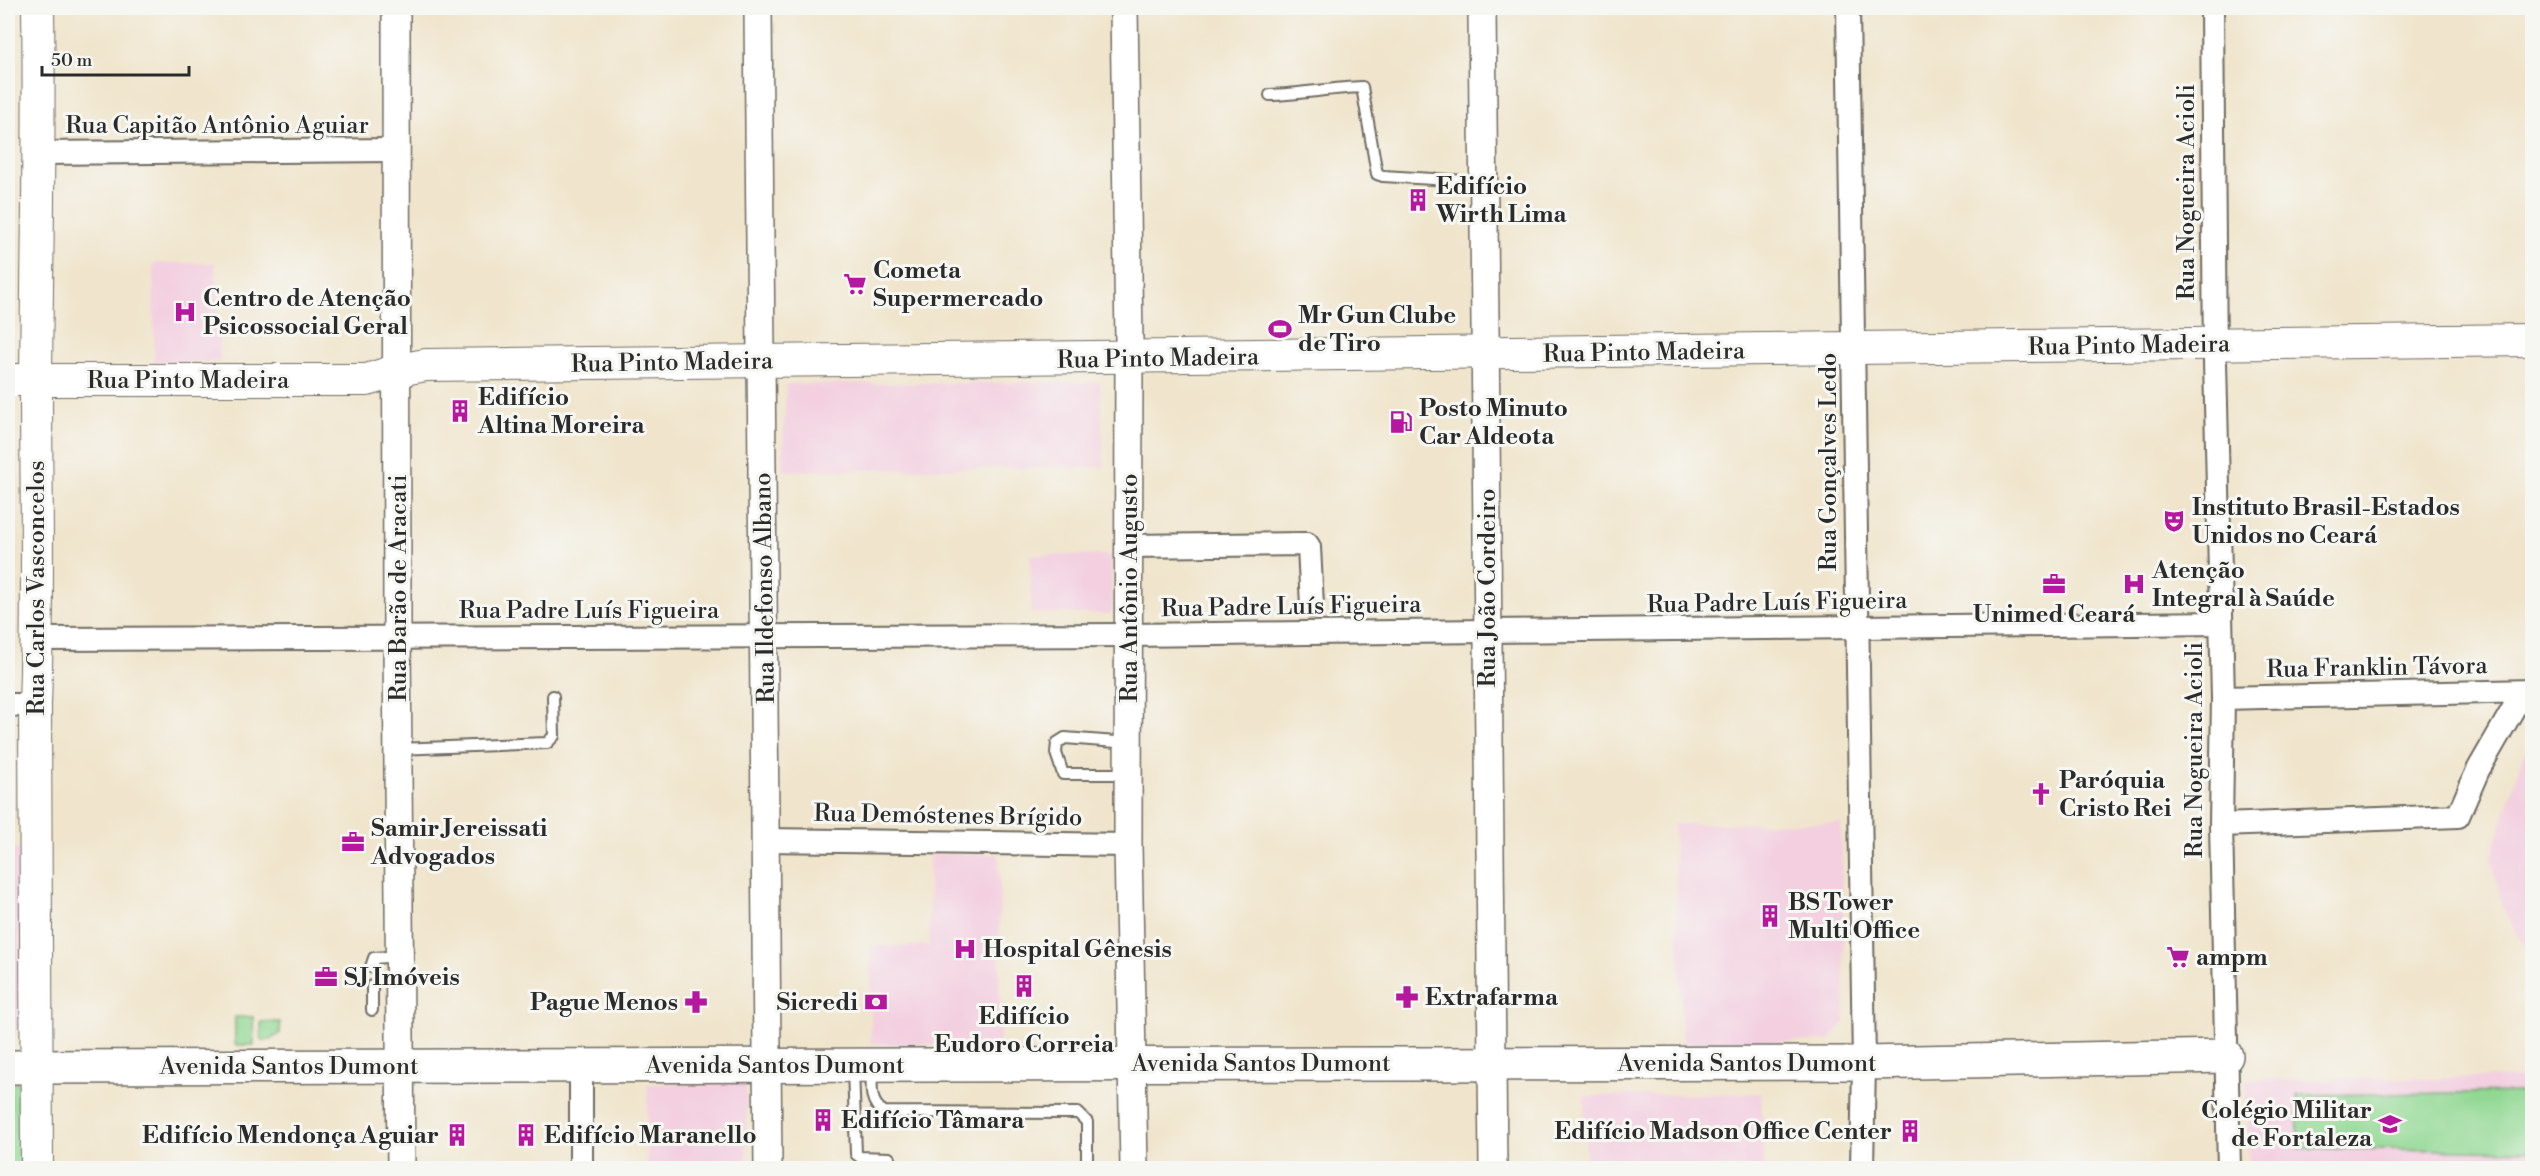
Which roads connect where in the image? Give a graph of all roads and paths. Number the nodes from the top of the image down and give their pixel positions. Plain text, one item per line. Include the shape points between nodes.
1 (38, 8) edge
2 (396, 8) edge
3 (758, 8) edge
4 (1124, 8) edge
5 (1482, 8) edge
6 (1848, 8) edge
7 (2212, 8) edge
8 (1270, 95) dead end
9 (395, 150) junction
10 (40, 153) junction
11 (1483, 182) junction
12 (2532, 340) edge
13 (2215, 345) junction
14 (1855, 348) junction
15 (1485, 354) junction
16 (1129, 358) junction
17 (761, 360) junction
18 (398, 370) junction
19 (22, 380) edge
20 (1128, 546) junction
21 (1312, 606) dead end
22 (2221, 623) junction
23 (1856, 628) junction
24 (1487, 631) junction
25 (1128, 635) junction
26 (765, 636) junction
27 (397, 638) junction
28 (37, 639) junction
29 (2528, 691) edge
30 (553, 696) dead end
31 (2223, 698) junction
32 (21, 705) edge
33 (1129, 743) junction
34 (398, 749) junction
35 (1129, 774) junction
36 (2221, 825) junction
37 (766, 840) junction
38 (1128, 845) junction
39 (400, 956) junction
40 (371, 967) dead end
41 (372, 986) dead end
42 (372, 1010) dead end
43 (2226, 1056) junction
44 (1134, 1063) junction
45 (1492, 1063) junction
46 (1864, 1063) junction
47 (581, 1065) junction
48 (862, 1065) junction
49 (401, 1066) junction
50 (768, 1066) junction
51 (22, 1067) edge
52 (889, 1163) edge
53 (1087, 1163) edge
54 (37, 1168) edge
55 (401, 1168) edge
56 (581, 1168) edge
57 (768, 1168) edge
58 (1134, 1168) edge
59 (1493, 1168) edge
60 (1862, 1168) edge
61 (2229, 1168) edge

1 - 10 main road, Rua Carlos Vasconcelos
2 - 9 street, Rua Barão de Aracati
3 - 17 street, Rua Ildefonso Albano
4 - 16 street, Rua Antônio Augusto
5 - 11 street, Rua João Cordeiro
6 - 14 street, Rua Gonçalves Ledo
7 - 13 street, Rua Nogueira Acioli
8 - 11 lane via 1362,87 1377,174
9 - 10 street, Rua Capitão Antônio Aguiar
9 - 18 street, Rua Barão de Aracati
10 - 19 main road, Rua Carlos Vasconcelos
11 - 15 street, Rua João Cordeiro
12 - 13 main road, Rua Pinto Madeira
13 - 14 main road, Rua Pinto Madeira
13 - 22 street, Rua Nogueira Acioli
14 - 15 main road, Rua Pinto Madeira
14 - 23 street, Rua Gonçalves Ledo
15 - 16 main road, Rua Pinto Madeira
15 - 24 street, Rua João Cordeiro
16 - 17 main road, Rua Pinto Madeira
16 - 20 street, Rua Antônio Augusto
17 - 18 main road, Rua Pinto Madeira via 426,365
17 - 26 street, Rua Ildefonso Albano
18 - 19 main road, Rua Pinto Madeira via 367,380
18 - 27 street, Rua Barão de Aracati
19 - 28 main road, Rua Carlos Vasconcelos
20 - 21 street via 1307,544
20 - 25 street, Rua Antônio Augusto
22 - 23 street, Rua Padre Luís Figueira
22 - 31 street, Rua Nogueira Acioli
23 - 24 street, Rua Padre Luís Figueira
23 - 46 street, Rua Gonçalves Ledo
24 - 25 street, Rua Padre Luís Figueira
24 - 45 street, Rua João Cordeiro
25 - 26 street, Rua Padre Luís Figueira
25 - 33 street, Rua Antônio Augusto
26 - 27 street, Rua Padre Luís Figueira
26 - 37 street, Rua Ildefonso Albano
27 - 28 street, Rua Padre Luís Figueira
27 - 34 street, Rua Barão de Aracati
28 - 32 main road, Rua Carlos Vasconcelos
29 - 31 street, Rua Franklin Távora
29 - 36 street via 2478,770 2458,816
30 - 34 lane via 554,736 547,743
31 - 36 street, Rua Nogueira Acioli
32 - 51 main road, Rua Carlos Vasconcelos
33 - 35 street, Rua Antônio Augusto
33 - 35 lane via 1065,738 1057,743 1056,753 1063,774
34 - 39 street, Rua Barão de Aracati
35 - 38 street, Rua Antônio Augusto
36 - 43 street, Rua Nogueira Acioli
37 - 38 street, Rua Demóstenes Brígido
37 - 50 street, Rua Ildefonso Albano
38 - 44 street, Rua Antônio Augusto
39 - 40 lane via 374,958
39 - 49 street, Rua Barão de Aracati
41 - 42 lane
43 - 46 main road, Avenida Santos Dumont
43 - 61 street, Rua Nogueira Acioli
44 - 45 main road, Avenida Santos Dumont
44 - 48 main road, Avenida Santos Dumont
44 - 58 street, Rua Antônio Augusto
45 - 46 main road, Avenida Santos Dumont
45 - 59 street, Rua João Cordeiro
46 - 60 street, Rua Gonçalves Ledo
47 - 49 main road, Avenida Santos Dumont
47 - 50 main road, Avenida Santos Dumont
47 - 56 street
48 - 50 main road, Avenida Santos Dumont
48 - 52 lane via 856,1154
48 - 53 lane via 874,1104 884,1112 1078,1113 1088,1122
49 - 51 main road, Avenida Santos Dumont
49 - 55 street, Rua Barão de Aracati
50 - 57 street, Rua Ildefonso Albano
51 - 54 main road, Rua Carlos Vasconcelos

